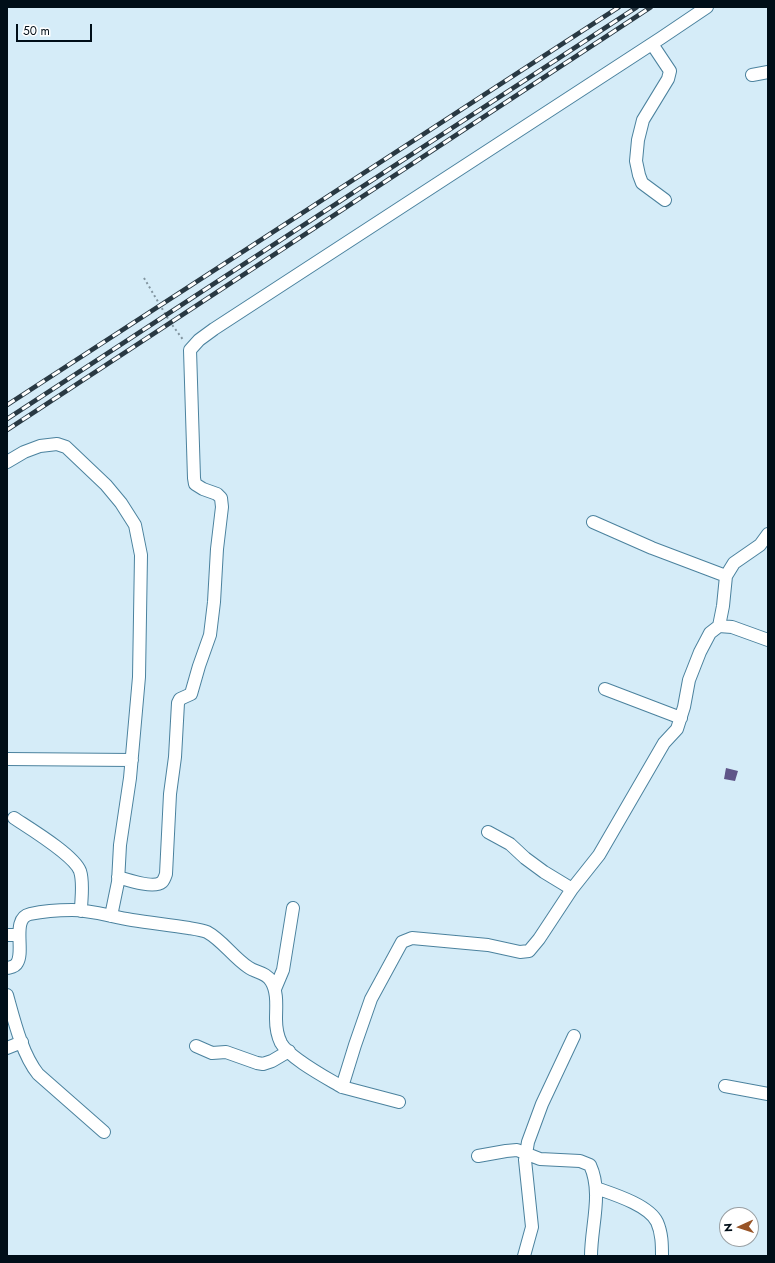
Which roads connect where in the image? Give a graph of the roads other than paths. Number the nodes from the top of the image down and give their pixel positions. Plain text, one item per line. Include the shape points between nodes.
1 (707, 7) edge
2 (652, 44) junction
3 (768, 72) edge
4 (752, 75) dead end
5 (665, 200) dead end
6 (7, 462) edge
7 (593, 522) dead end
8 (768, 534) edge
9 (726, 576) junction
10 (719, 626) junction
11 (768, 640) edge
12 (605, 689) dead end
13 (681, 718) junction
14 (7, 759) edge
15 (132, 760) junction
16 (14, 818) dead end
17 (488, 832) dead end
18 (118, 877) junction
19 (572, 889) junction
20 (293, 908) dead end
21 (81, 911) junction
22 (111, 916) junction
23 (13, 935) edge
24 (7, 968) edge
25 (275, 989) junction
26 (7, 995) edge
27 (574, 1036) dead end
28 (22, 1042) junction
29 (196, 1046) dead end
30 (7, 1048) edge
31 (289, 1051) junction
32 (726, 1086) dead end
33 (342, 1087) junction
34 (768, 1094) edge
35 (399, 1102) dead end
36 (104, 1132) dead end
37 (526, 1154) junction
38 (478, 1156) dead end
39 (596, 1188) junction
40 (524, 1256) edge
41 (591, 1256) edge
42 (662, 1256) edge

1 - 2 street
2 - 5 street via 670,72 643,120 636,161 642,183
2 - 18 street via 214,329 190,350 195,484 221,498 222,507 210,635 191,694 178,703 164,881 160,884 149,884
3 - 4 street
6 - 15 street via 40,446 57,444 66,447 106,485 135,524 141,555 139,677
7 - 9 street
8 - 9 street via 760,545 734,563
9 - 10 street
10 - 11 street via 732,626
10 - 13 street via 710,633 700,652 689,680
12 - 13 street
13 - 19 street via 677,729 664,744 599,855
14 - 15 street
15 - 18 street
16 - 21 street via 74,861 80,870 82,880
17 - 19 street via 510,844 544,872
18 - 22 street
19 - 33 street via 529,951 412,938 402,942 371,999
20 - 25 street via 283,970
21 - 22 street
21 - 23 street via 28,914 21,920
22 - 25 street via 205,931 250,969 263,973 271,980
23 - 24 street via 19,958 17,964
25 - 31 street via 276,1030 282,1044
26 - 28 street
27 - 37 street via 542,1104
28 - 30 street
28 - 36 street via 31,1065 38,1074
29 - 31 street via 212,1053 226,1052 263,1064
31 - 33 street
32 - 34 street
33 - 35 street
37 - 38 street via 517,1150
37 - 39 street via 540,1159 580,1161 590,1165 595,1175
37 - 40 street via 532,1227
39 - 41 street
39 - 42 street via 627,1199 657,1220

